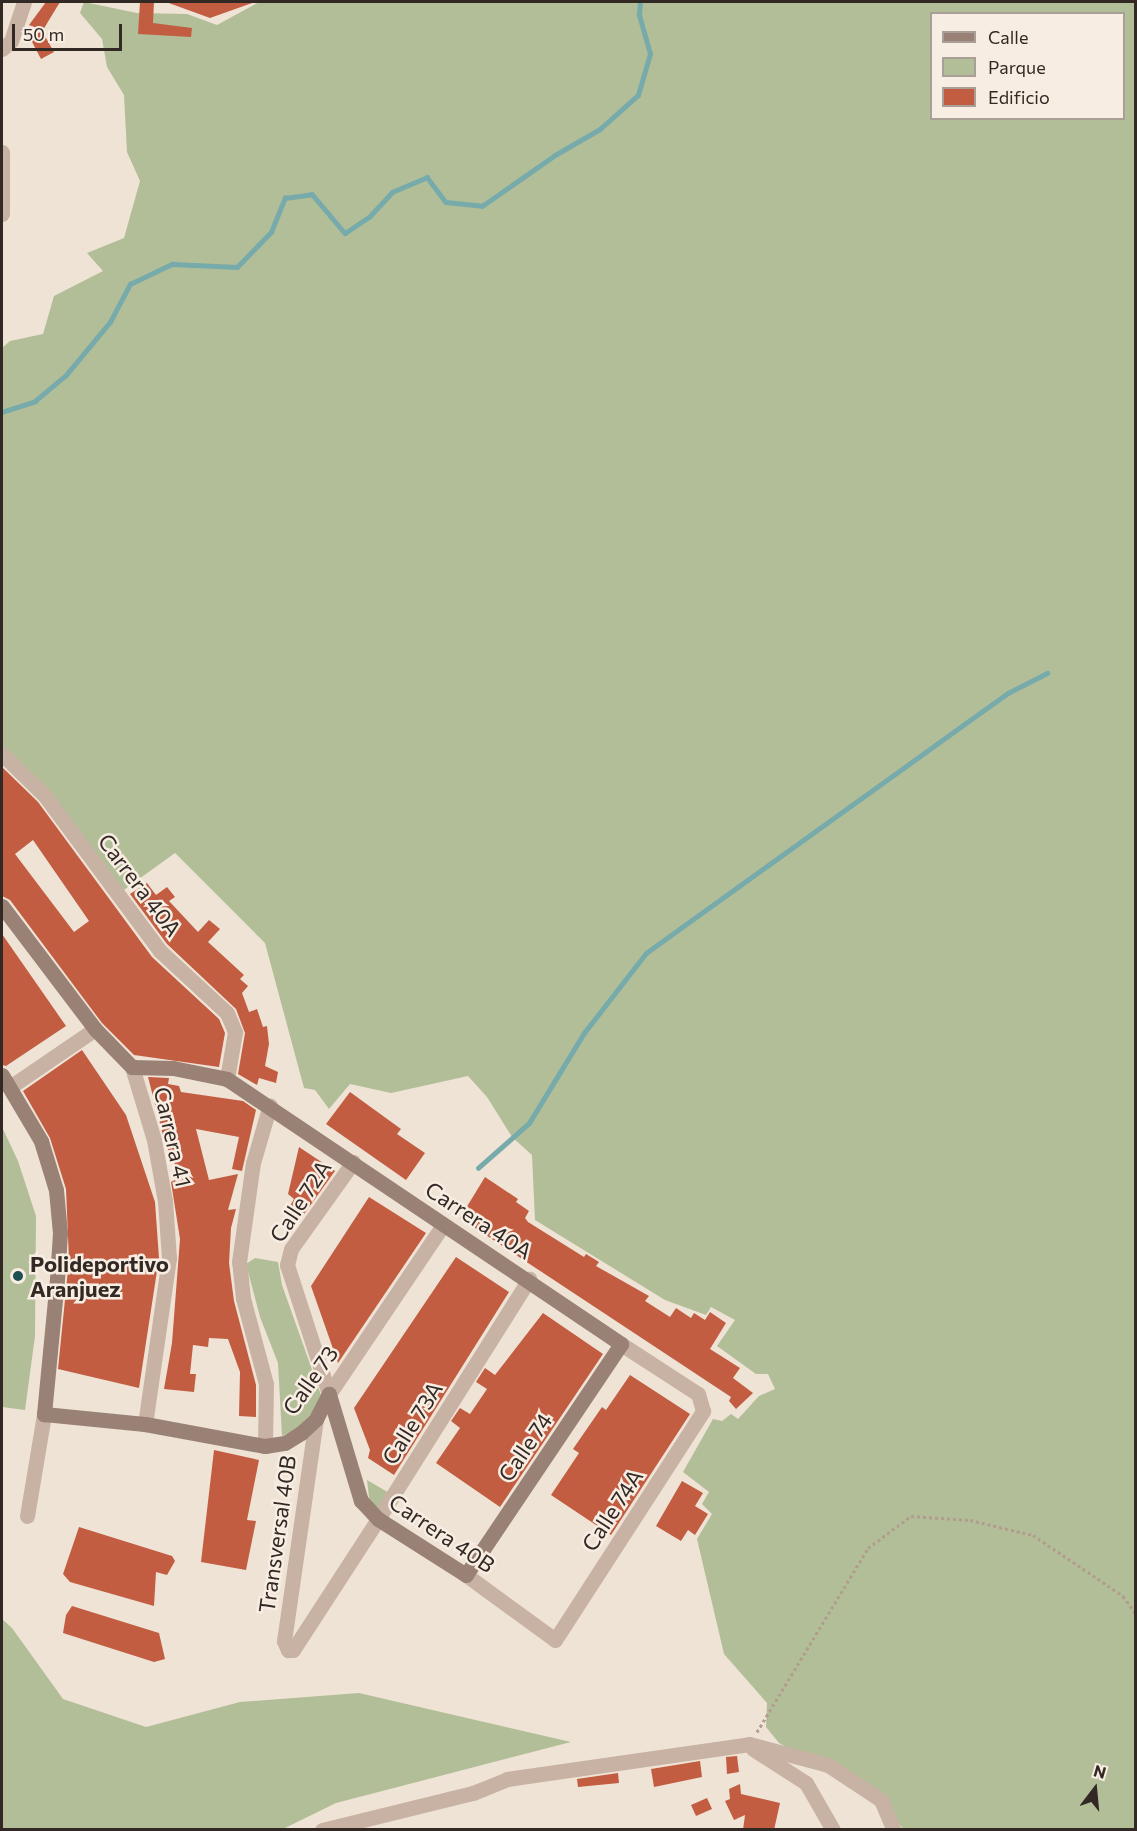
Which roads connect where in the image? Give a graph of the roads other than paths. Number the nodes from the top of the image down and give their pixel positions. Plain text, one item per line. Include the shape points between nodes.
1 (24, 2) edge
2 (2, 49) edge
3 (2, 152) edge
4 (2, 214) edge
5 (2, 754) edge
6 (2, 906) edge
7 (95, 1029) junction
8 (132, 1067) junction
9 (227, 1079) junction
10 (6, 1082) edge
11 (270, 1105) junction
12 (353, 1162) junction
13 (443, 1225) junction
14 (287, 1265) joint
15 (529, 1280) junction
16 (621, 1344) junction
17 (329, 1394) junction
18 (703, 1402) joint
19 (44, 1414) junction
20 (316, 1419) junction
21 (145, 1424) junction
22 (265, 1446) junction
23 (27, 1516) dead end
24 (378, 1520) junction
25 (466, 1575) junction
26 (555, 1640) joint
27 (293, 1650) joint
28 (749, 1744) junction
29 (322, 1830) edge
30 (832, 1830) edge
31 (894, 1830) edge

1 - 2 street via 10,41
3 - 4 street
5 - 9 street, Carrera 40A via 45,796 160,951 227,1013 235,1032
6 - 7 street, Carrera 41
7 - 8 street, Carrera 41
7 - 10 street
8 - 9 street, Carrera 40A via 174,1068
8 - 21 street, Carrera 41 via 154,1140 165,1201 169,1258
9 - 11 street, Carrera 40A
10 - 19 street via 41,1142 56,1191 60,1233
11 - 12 street, Carrera 40A
11 - 22 street via 253,1163 239,1262 243,1298 266,1384
12 - 13 street, Carrera 40A
12 - 14 street, Calle 72A via 291,1249
13 - 15 street, Carrera 40A
13 - 17 street, Calle 73
14 - 17 street, Carrera 40B
15 - 16 street, Carrera 40A
15 - 24 street, Calle 73A
16 - 18 street, Carrera 40A via 698,1394
16 - 25 street, Calle 74
17 - 20 street, Calle 73
17 - 24 street, Carrera 40B via 361,1501
18 - 26 street, Calle 74A via 703,1411
19 - 21 street, Calle 73
19 - 23 street
20 - 22 street, Calle 73 via 285,1443
20 - 27 street, Transversal 40B via 284,1641
21 - 22 street, Calle 73
24 - 25 street, Carrera 40B
24 - 27 street, Calle 73A
25 - 26 street, Carrera 40B
28 - 29 street via 507,1779 473,1793
28 - 30 street via 755,1752 806,1783
28 - 31 street via 828,1765 881,1800

